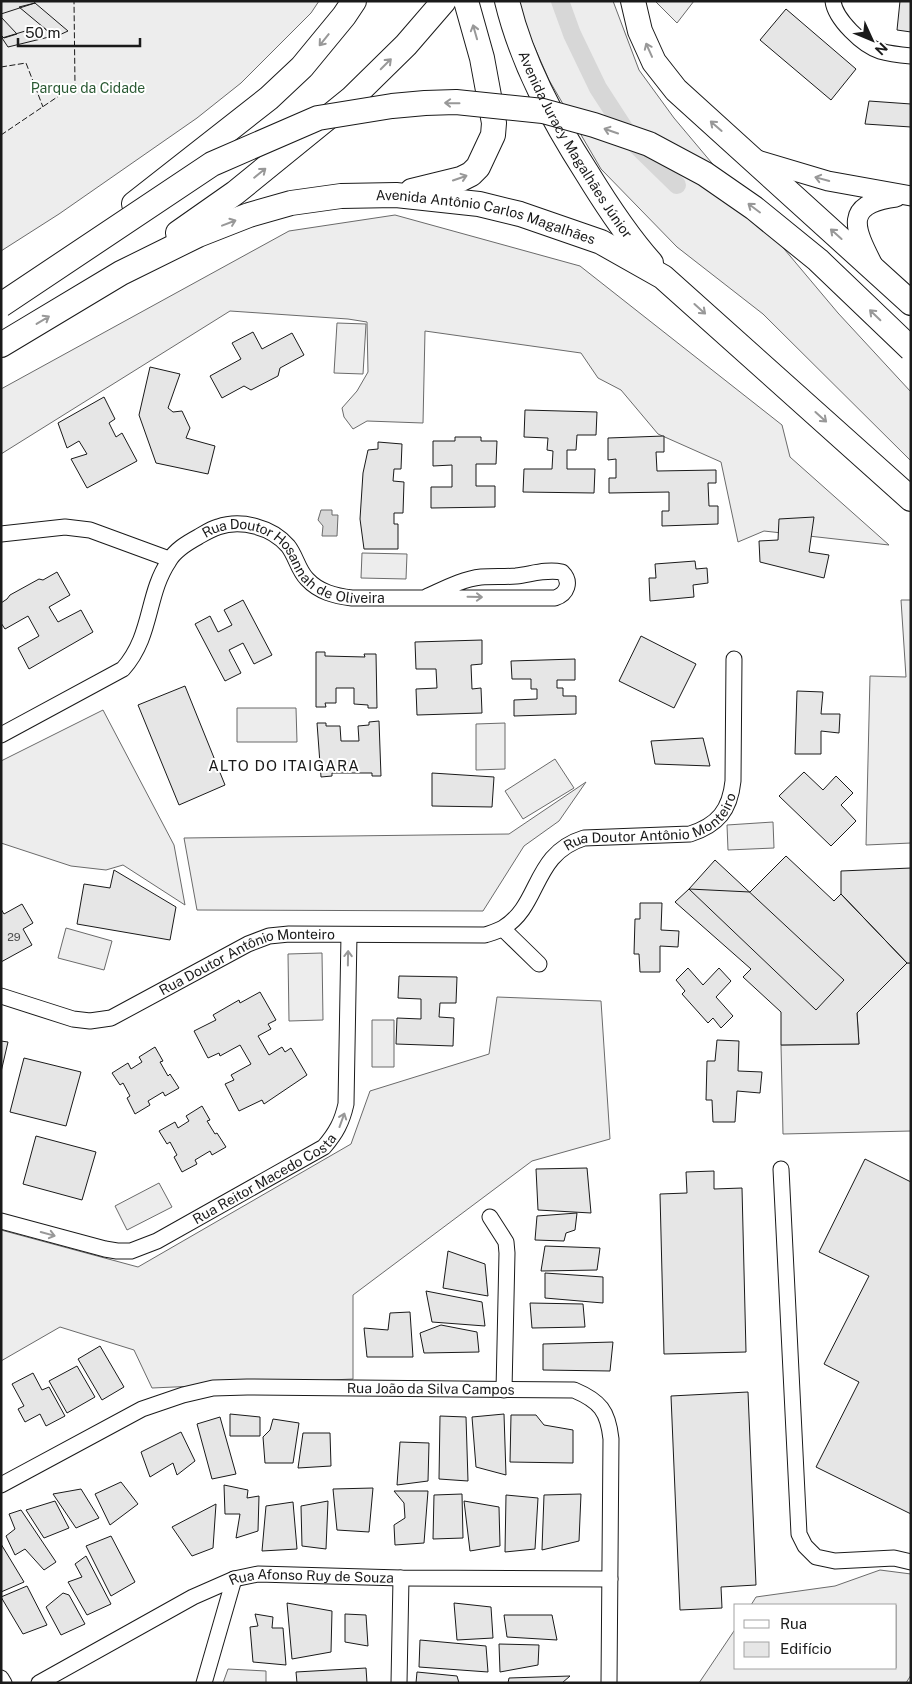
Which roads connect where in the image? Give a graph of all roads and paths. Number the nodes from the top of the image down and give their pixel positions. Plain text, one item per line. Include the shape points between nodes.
1 (354, 1) edge
2 (444, 1) edge
3 (466, 1) edge
4 (507, 1) edge
5 (633, 1) edge
6 (833, 1) edge
7 (911, 56) edge
8 (752, 158) junction
9 (396, 195) junction
10 (908, 196) edge
11 (877, 272) junction
12 (121, 273) junction
13 (664, 277) junction
14 (1, 292) edge
15 (911, 303) edge
16 (1, 305) edge
17 (1, 345) edge
18 (911, 349) edge
19 (911, 499) edge
20 (1, 534) edge
21 (169, 559) junction
22 (426, 597) junction
23 (734, 659) dead end
24 (1, 735) edge
25 (503, 929) junction
26 (349, 935) junction
27 (539, 964) dead end
28 (1, 996) edge
29 (781, 1169) dead end
30 (490, 1217) dead end
31 (1, 1221) edge
32 (504, 1390) junction
33 (1, 1485) edge
34 (911, 1562) edge
35 (401, 1578) junction
36 (234, 1579) junction
37 (610, 1579) junction
38 (1, 1678) edge
39 (4, 1683) edge
40 (39, 1683) edge
41 (204, 1683) edge
42 (399, 1683) edge
43 (609, 1683) edge

1 -> 14 main road via 302,67 269,98 139,200 56,260
12 -> 2 main road via 234,194 352,98 406,45
9 -> 3 main road via 471,174 478,168 493,135 494,123 482,58
4 - 13 main road, Avenida Juracy Magalhães Júnior via 526,58 571,149 618,222
8 -> 5 main road via 676,90 654,62 640,31
6 - 7 street via 841,19 863,42 878,50
10 -> 8 street via 828,181
11 -> 8 main road
12 -> 9 main road, Avenida Antônio Carlos Magalhães via 198,235 291,203 341,196
9 - 13 main road, Avenida Antônio Carlos Magalhães via 479,204 520,214 601,242
10 - 11 street via 870,204 857,217 859,235
11 - 15 main road
17 -> 12 main road, Avenida Antônio Carlos Magalhães
13 -> 19 main road, Avenida Antônio Carlos Magalhães
18 -> 16 main road, bridge via 818,260 754,208 705,174 649,144 594,125 543,112 456,102 392,106 318,118 212,164
20 - 21 street via 65,527 90,530
21 - 22 street, Rua Doutor Hosannah de Oliveira via 188,542 216,527 244,523 278,537 288,546 306,579 326,593 352,598
21 - 24 street via 138,648 123,669
22 -> 22 street, Rua Doutor Hosannah de Oliveira via 555,598 565,593 568,581 562,572 557,571 480,577
23 - 25 street, Rua Doutor Antônio Monteiro via 733,781 731,797 715,821 690,834 584,838 570,842 557,852 523,907
25 - 26 street, Rua Doutor Antônio Monteiro via 485,935
25 - 27 street
26 - 28 street, Rua Doutor Antônio Monteiro via 269,936 111,1018 74,1019
31 -> 26 street, Rua Reitor Macedo Costa via 105,1249 131,1251 156,1241 324,1147 343,1120 346,1104
29 - 34 street via 799,1534 816,1557 835,1561 894,1558
30 - 32 street via 503,1237 507,1253
32 - 33 street, Rua João da Silva Campos via 213,1388 142,1409
32 - 37 street, Rua João da Silva Campos via 574,1390 589,1396 609,1421
35 - 36 street, Rua Afonso Ruy de Souza via 258,1574
35 - 37 street, Rua Afonso Ruy de Souza
35 - 42 street
36 - 40 street, Rua Afonso Ruy de Souza via 193,1596
36 - 41 street
37 - 43 street, Rua João da Silva Campos
38 - 39 street

